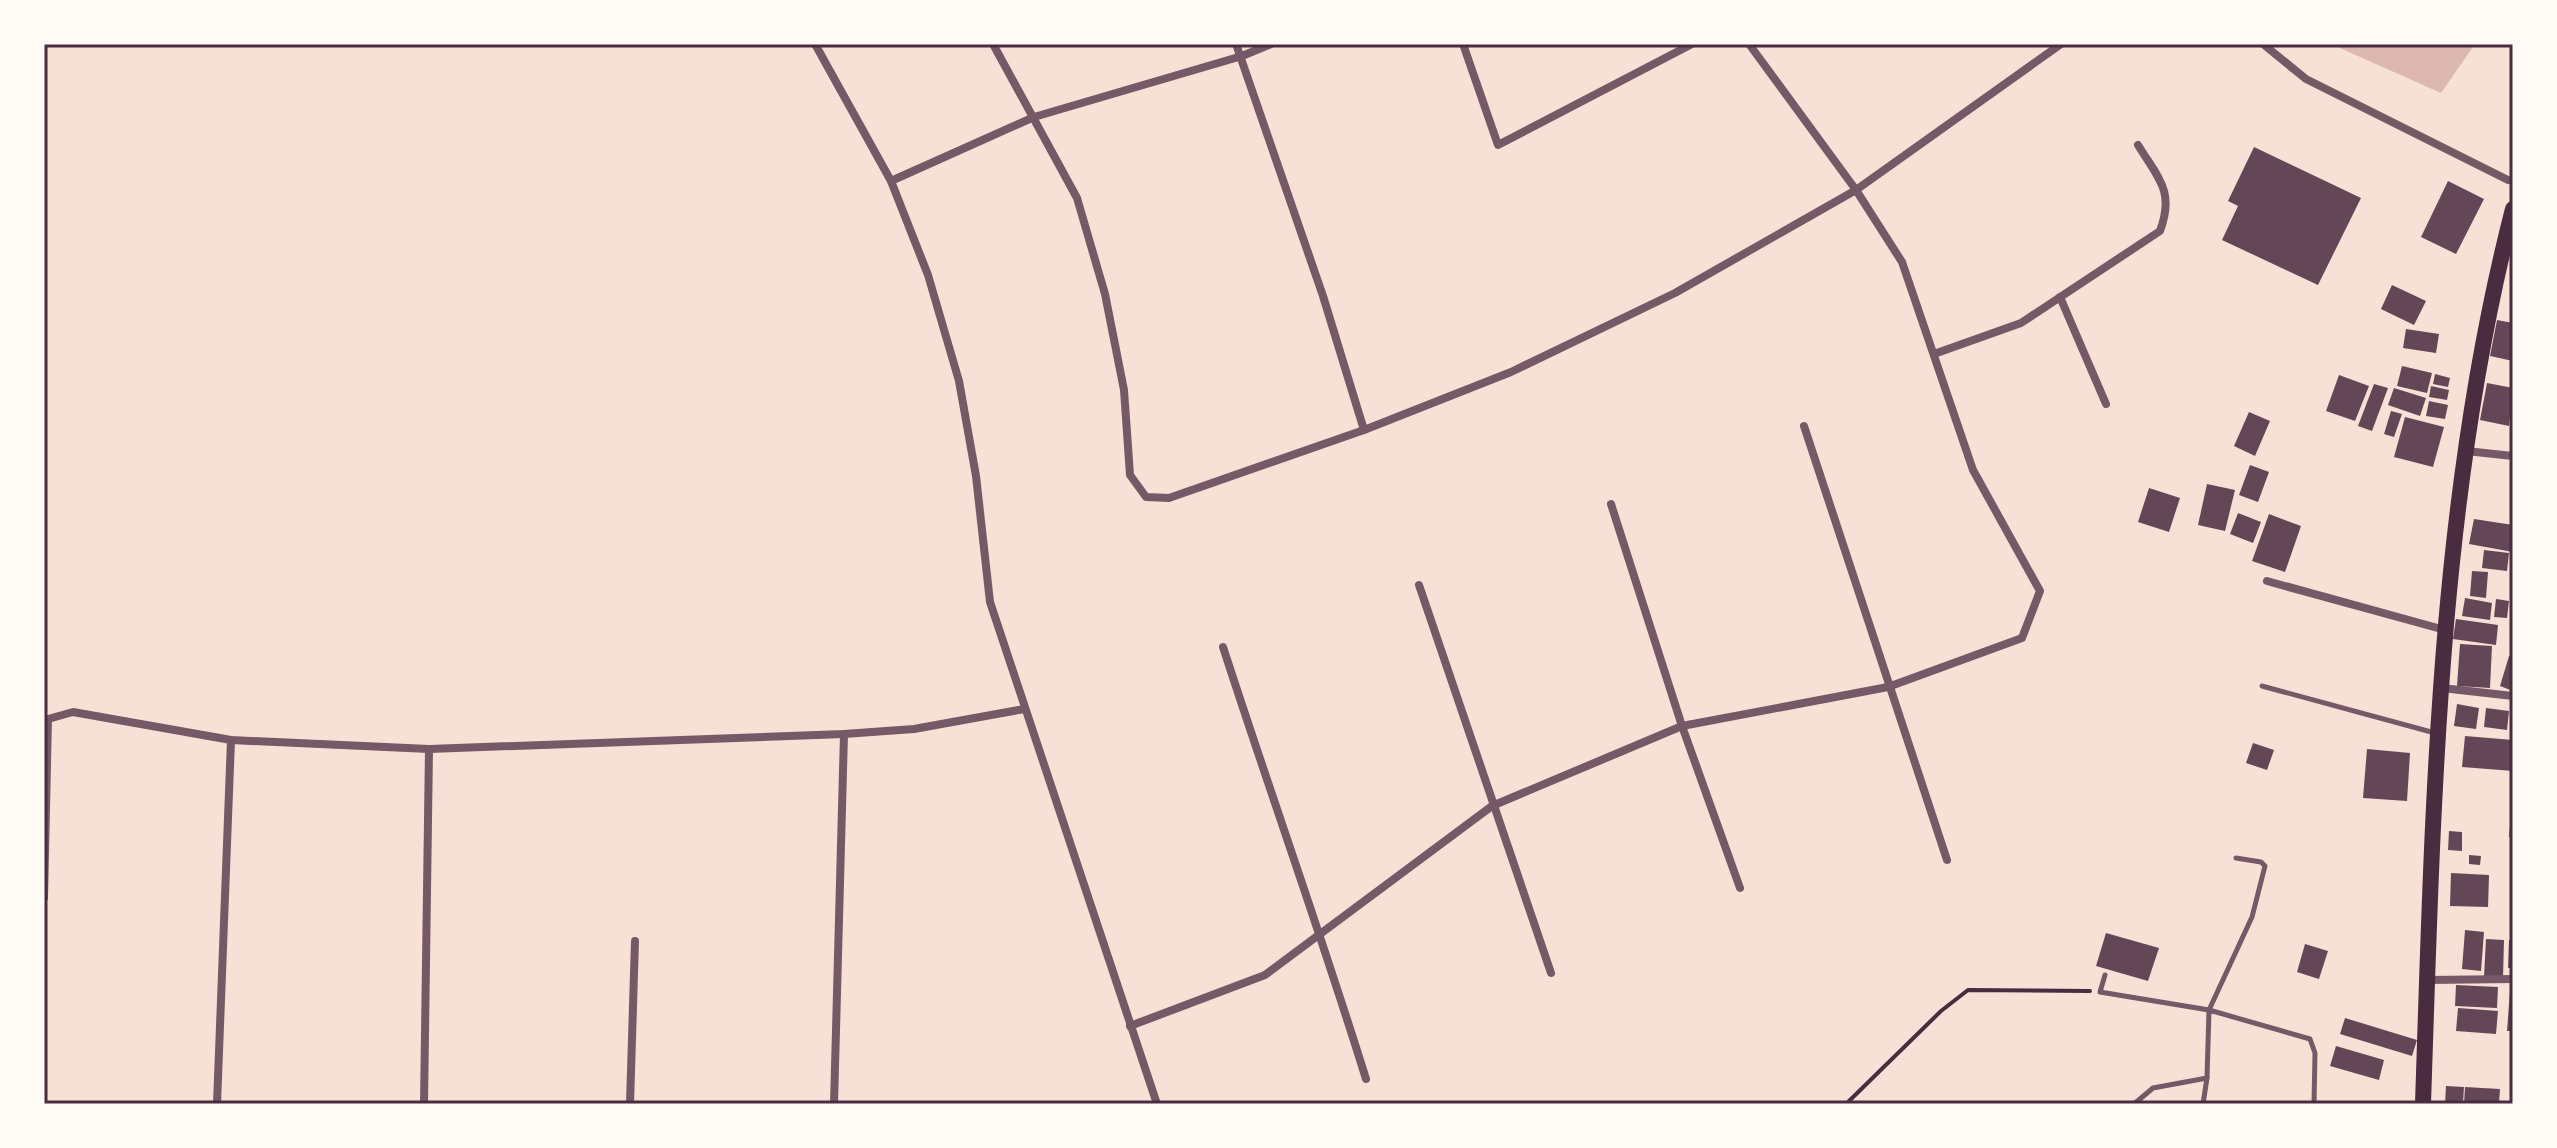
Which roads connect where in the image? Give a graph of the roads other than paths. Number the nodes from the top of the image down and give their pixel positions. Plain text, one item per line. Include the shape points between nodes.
1 (815, 44) edge
2 (993, 44) edge
3 (1236, 44) edge
4 (1271, 44) edge
5 (1463, 44) edge
6 (1692, 44) edge
7 (1749, 44) edge
8 (2061, 44) edge
9 (2263, 44) edge
10 (1242, 56) junction
11 (1034, 117) junction
12 (2138, 145) dead end
13 (2508, 180) dead end
14 (891, 181) junction
15 (1856, 190) junction
16 (2513, 209) edge
17 (2060, 297) junction
18 (1934, 354) junction
19 (2106, 404) dead end
20 (1804, 426) dead end
21 (1364, 430) junction
22 (2466, 451) junction
23 (2513, 456) edge
24 (1611, 504) dead end
25 (2267, 581) dead end
26 (1419, 585) dead end
27 (2445, 630) junction
28 (1223, 647) dead end
29 (2262, 686) dead end
30 (1888, 687) junction
31 (2442, 688) junction
32 (2513, 696) edge
33 (1024, 709) junction
34 (1682, 726) junction
35 (844, 734) junction
36 (2440, 734) junction
37 (231, 740) junction
38 (429, 749) junction
39 (1492, 806) junction
40 (2236, 858) dead end
41 (1947, 860) dead end
42 (1740, 888) dead end
43 (44, 898) edge
44 (1321, 933) junction
45 (635, 941) dead end
46 (1551, 973) dead end
47 (2105, 975) dead end
48 (2513, 979) edge
49 (2427, 980) junction
50 (2209, 1010) junction
51 (1130, 1026) junction
52 (2207, 1078) junction
53 (1366, 1079) dead end
54 (217, 1104) edge
55 (424, 1104) edge
56 (630, 1104) edge
57 (834, 1104) edge
58 (1157, 1104) edge
59 (2134, 1104) edge
60 (2203, 1104) edge
61 (2314, 1104) edge
62 (2423, 1104) edge

1 - 14 street
2 - 11 street
3 - 10 street
4 - 10 street
5 - 6 street via 1498,145
7 - 15 street
8 - 15 street
9 - 13 street via 2306,79
10 - 11 street
10 - 21 street
11 - 14 street
11 - 21 street via 1077,198 1105,294 1121,376 1130,475 1146,497 1169,498
12 - 17 street via 2166,190 2169,208 2160,231
14 - 33 street via 928,275 959,381 990,602
15 - 18 street via 1902,262
15 - 21 street via 1675,293 1511,372
16 - 22 main road via 2492,290
17 - 18 street via 2021,323
17 - 19 street
18 - 30 street via 1973,470 2040,591 2022,638
20 - 30 street
22 - 23 street
22 - 27 main road
24 - 34 street
25 - 27 street
26 - 39 street
27 - 31 main road
28 - 44 street via 1292,861
29 - 36 lane
30 - 34 street
30 - 41 street
31 - 32 street
31 - 36 main road
33 - 35 street via 914,729
33 - 51 street
34 - 39 street
34 - 42 street
35 - 38 street
35 - 57 street
36 - 49 main road
37 - 38 street
37 - 43 street via 73,712 48,719
37 - 54 street
38 - 55 street
39 - 44 street
39 - 46 street
40 - 50 lane via 2265,866 2252,917
44 - 51 street via 1265,975
44 - 53 street
45 - 56 street
47 - 50 lane via 2100,992
48 - 49 street
49 - 62 main road
50 - 52 lane
50 - 61 lane via 2310,1039 2315,1053
51 - 58 street
52 - 59 lane via 2153,1088
52 - 60 lane

